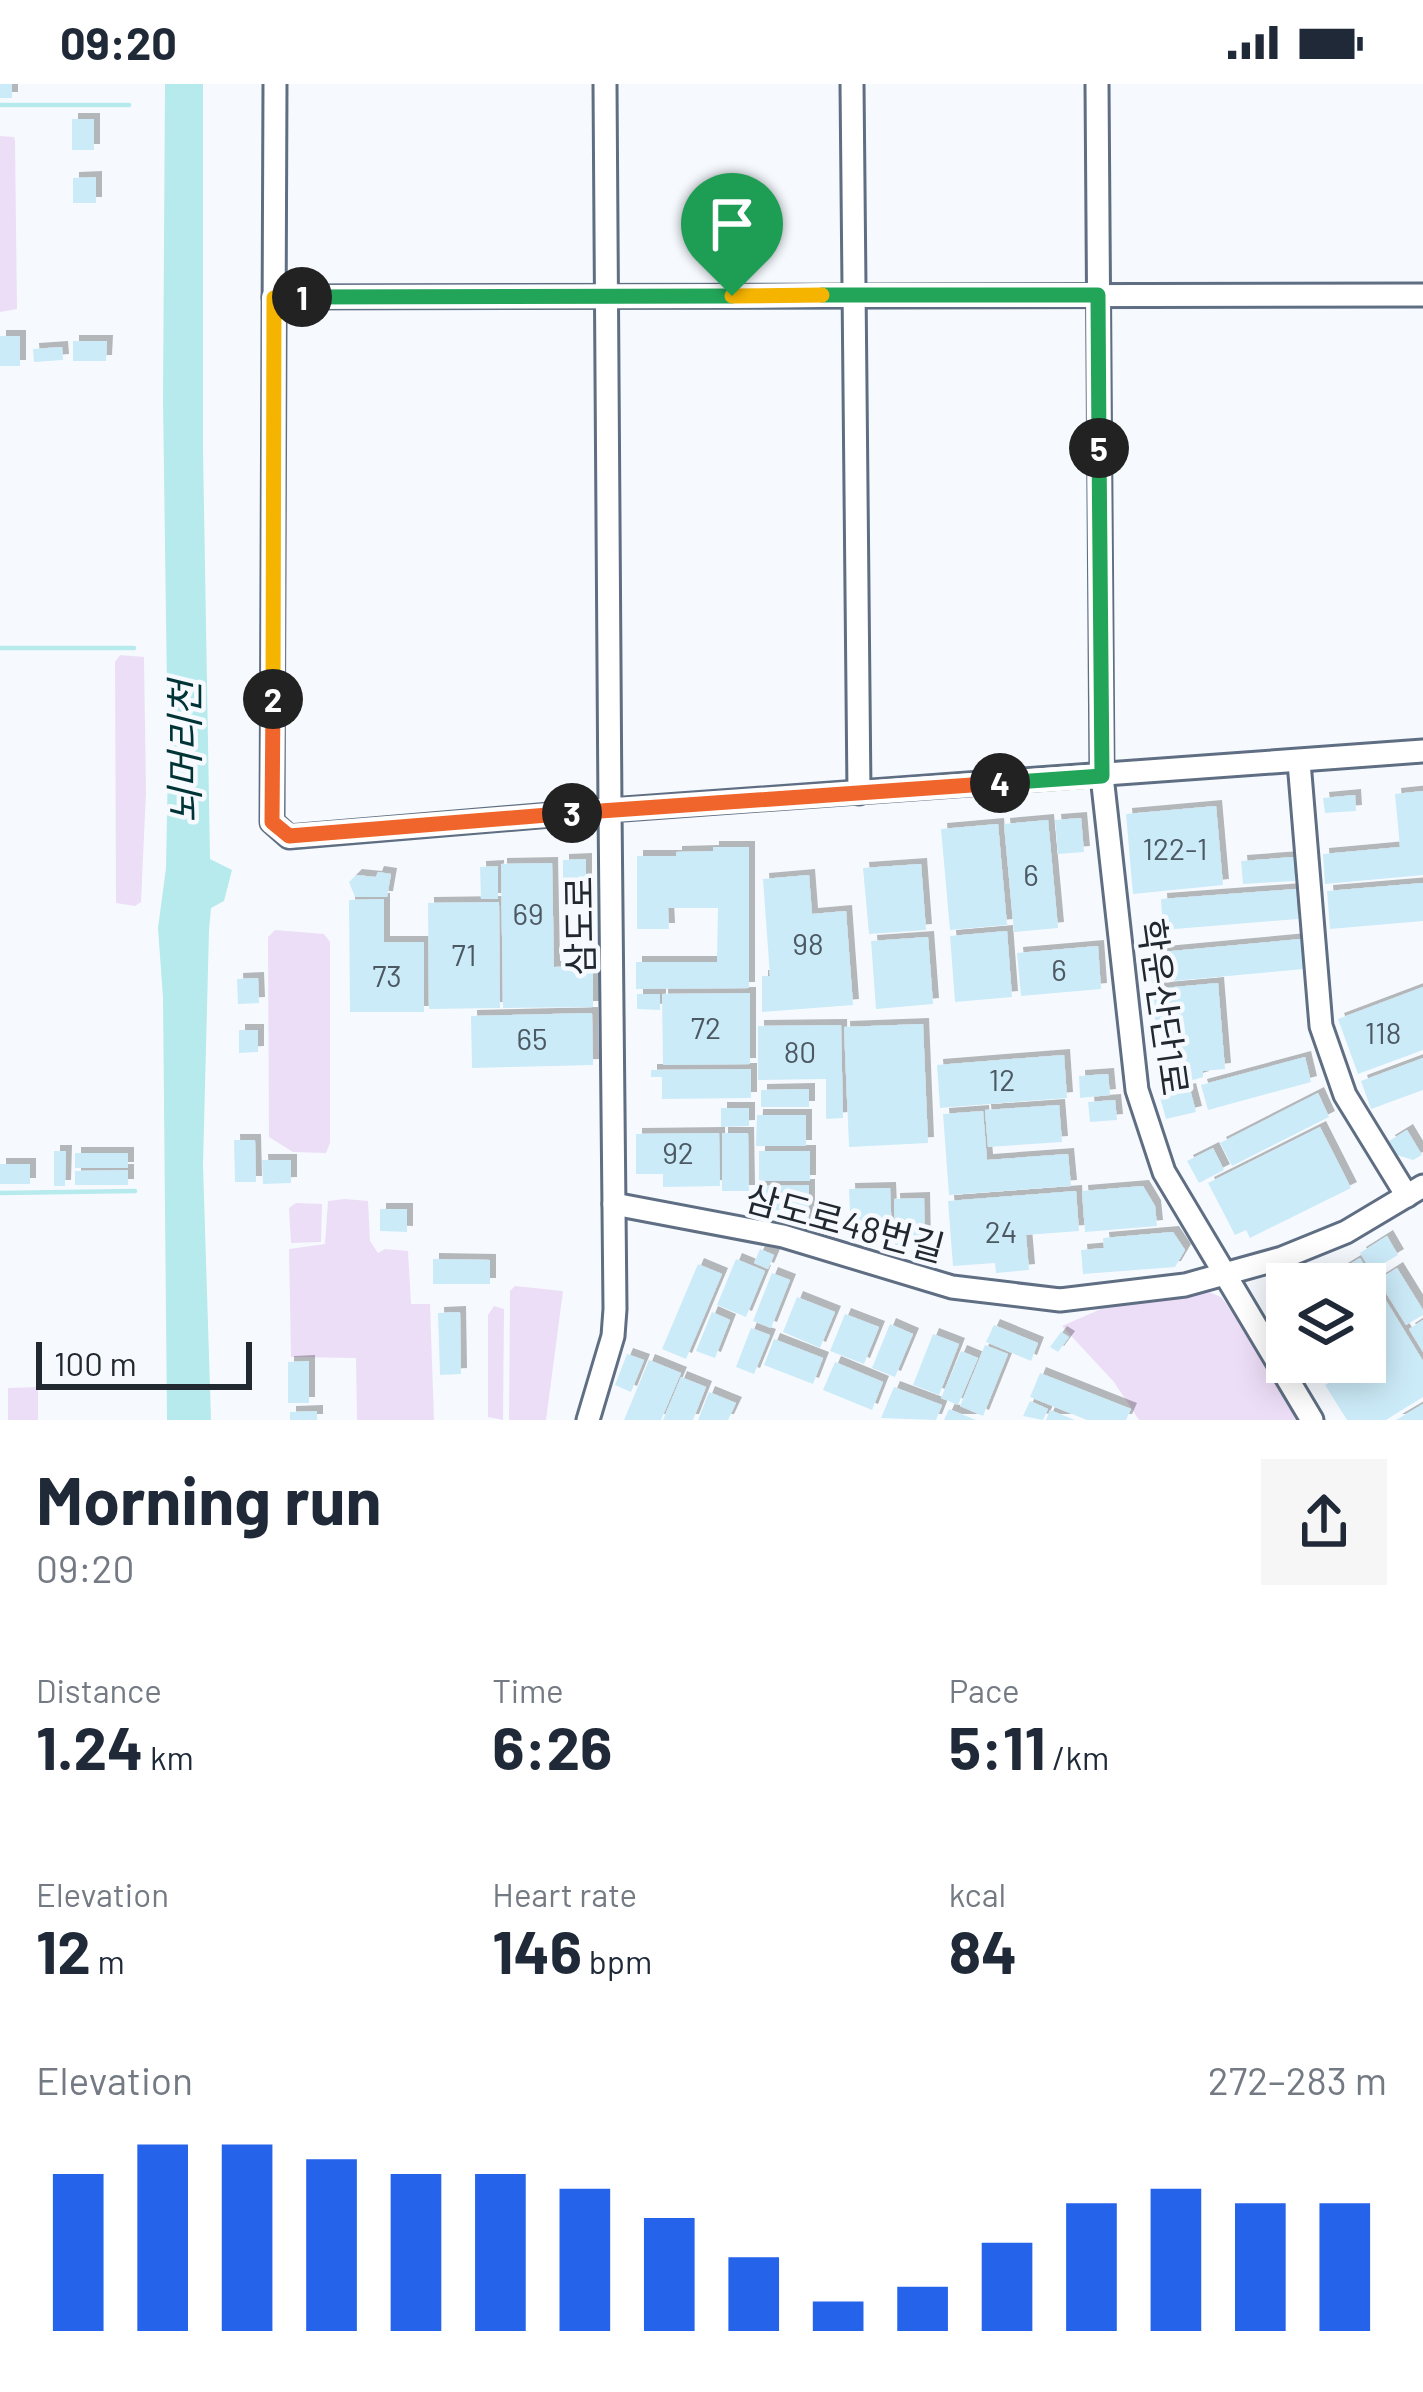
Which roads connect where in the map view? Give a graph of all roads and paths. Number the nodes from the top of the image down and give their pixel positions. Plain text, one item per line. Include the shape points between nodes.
1 (275, 84) edge
2 (605, 84) edge
3 (852, 84) edge
4 (1096, 84) edge
5 (855, 295) junction
6 (1098, 295) junction
7 (1423, 295) edge
8 (608, 296) junction
9 (274, 298) junction
10 (1423, 752) edge
11 (1299, 762) junction
12 (1102, 776) junction
13 (859, 793) junction
14 (610, 810) junction
15 (1415, 1191) edge
16 (614, 1204) junction
17 (1223, 1276) junction
18 (588, 1420) edge
19 (1312, 1420) edge

1 - 9 street
2 - 8 street, 삼도로
3 - 5 street
4 - 6 street, 학운산단1로
5 - 6 street
5 - 8 street
5 - 13 street
6 - 7 street
6 - 12 street, 학운산단1로
8 - 9 street
8 - 14 street, 삼도로
9 - 14 street via 272,822 289,836
10 - 11 street
11 - 12 street
11 - 15 street via 1321,1026 1345,1095
12 - 13 street
12 - 17 street, 학운산단1로 via 1141,1106 1165,1172
13 - 14 street
14 - 16 street, 삼도로
15 - 17 street, 삼도로48번길 via 1328,1241
16 - 17 street, 삼도로48번길 via 783,1236 952,1287 1060,1300
16 - 18 street, 삼도로 via 614,1336
17 - 19 street, 학운산단1로

